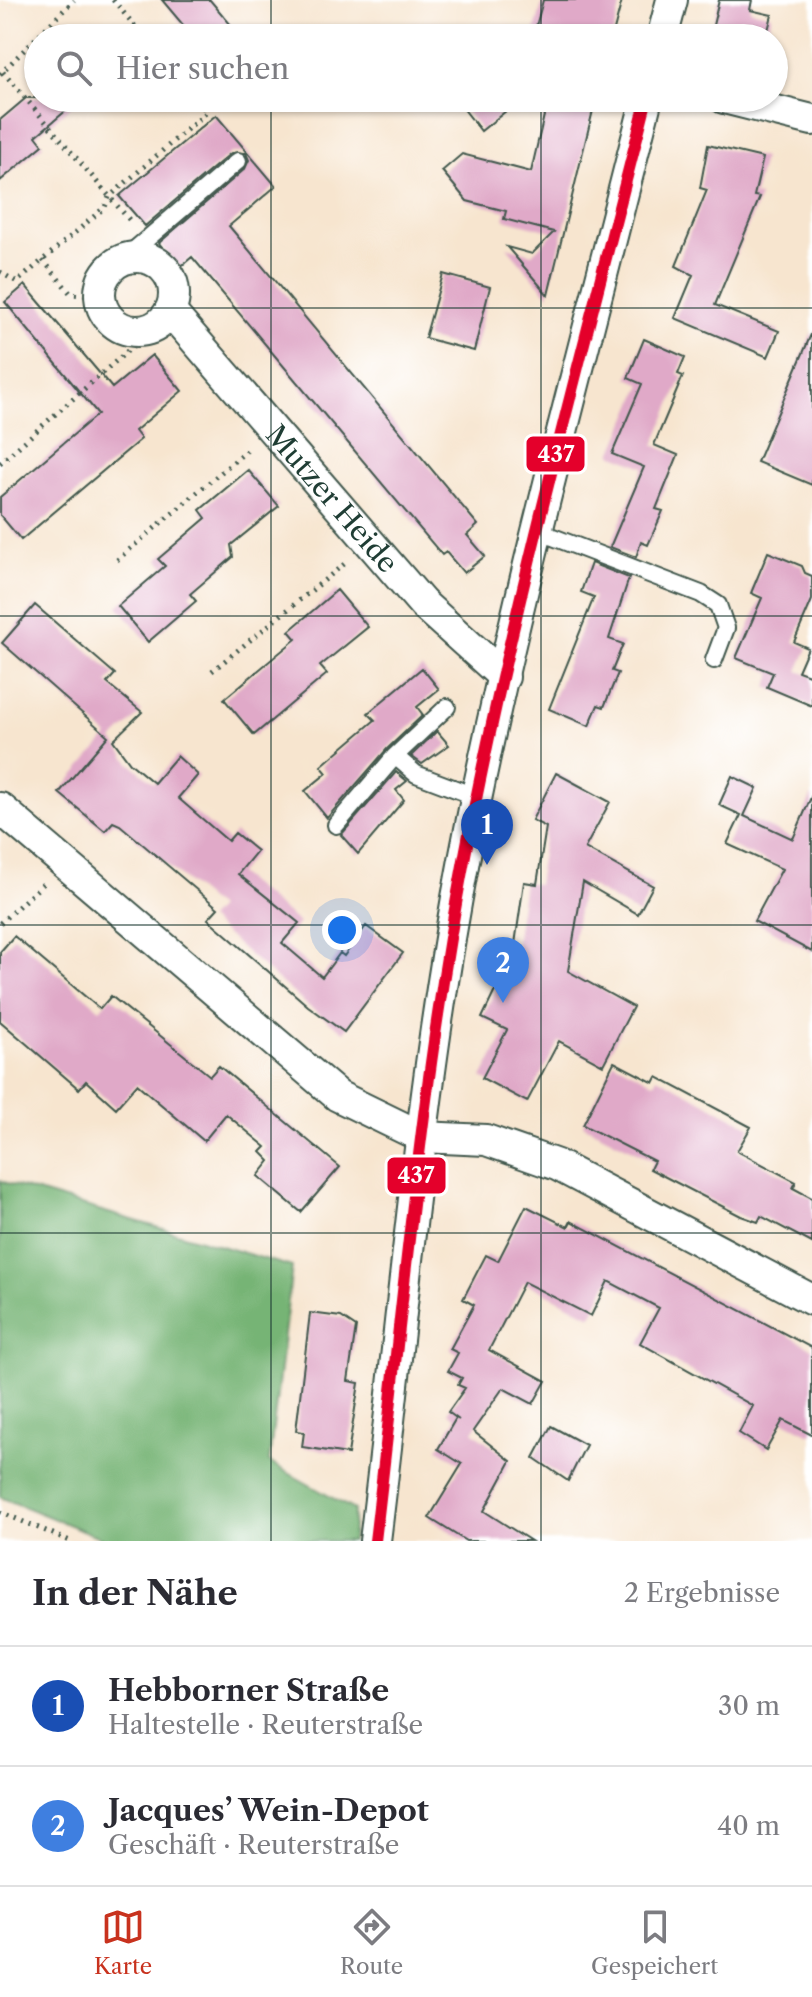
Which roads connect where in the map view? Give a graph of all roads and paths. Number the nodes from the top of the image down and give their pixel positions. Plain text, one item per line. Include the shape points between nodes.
1 (74, 0) edge
2 (113, 0) edge
3 (672, 0) edge
4 (50, 24) edge
5 (133, 24) edge
6 (666, 24) edge
7 (24, 51) edge
8 (2, 73) edge
9 (24, 98) edge
10 (36, 112) edge
11 (207, 112) edge
12 (644, 112) edge
13 (780, 112) edge
14 (812, 120) edge
15 (238, 161) dead end
16 (109, 197) junction
17 (126, 257) junction
18 (43, 260) junction
19 (0, 272) edge
20 (99, 296) junction
21 (163, 319) junction
22 (273, 429) junction
23 (0, 463) edge
24 (540, 532) junction
25 (370, 543) junction
26 (117, 560) dead end
27 (714, 660) dead end
28 (212, 671) dead end
29 (504, 677) junction
30 (447, 707) dead end
31 (395, 756) junction
32 (477, 797) junction
33 (0, 808) edge
34 (336, 825) dead end
35 (65, 863) junction
36 (0, 923) edge
37 (422, 1137) junction
38 (812, 1300) edge
39 (0, 1512) edge
40 (70, 1541) edge
41 (375, 1541) edge

1 - 4 path
2 - 5 path
3 - 6 street
7 - 8 path
8 - 9 path
10 - 16 path
11 - 16 path
12 - 24 street
13 - 14 street
15 - 17 lane
16 - 18 path via 105,207
17 - 20 street via 106,272
17 - 21 street via 150,258 169,274 174,299
18 - 19 path via 17,282
18 - 20 path via 71,294
20 - 21 street via 106,316 123,329 145,330
21 - 22 street, Mutzer Heide
21 - 23 path
22 - 25 street, Mutzer Heide
22 - 26 path
24 - 27 lane via 718,605 726,628
24 - 29 street
25 - 28 path
25 - 29 street, Mutzer Heide via 423,604
29 - 32 street
30 - 31 lane
31 - 32 lane via 416,774
31 - 34 lane
32 - 37 street
33 - 35 street
35 - 36 path
35 - 37 street via 338,1096
37 - 38 street via 486,1140 557,1165
37 - 41 street
39 - 40 path

